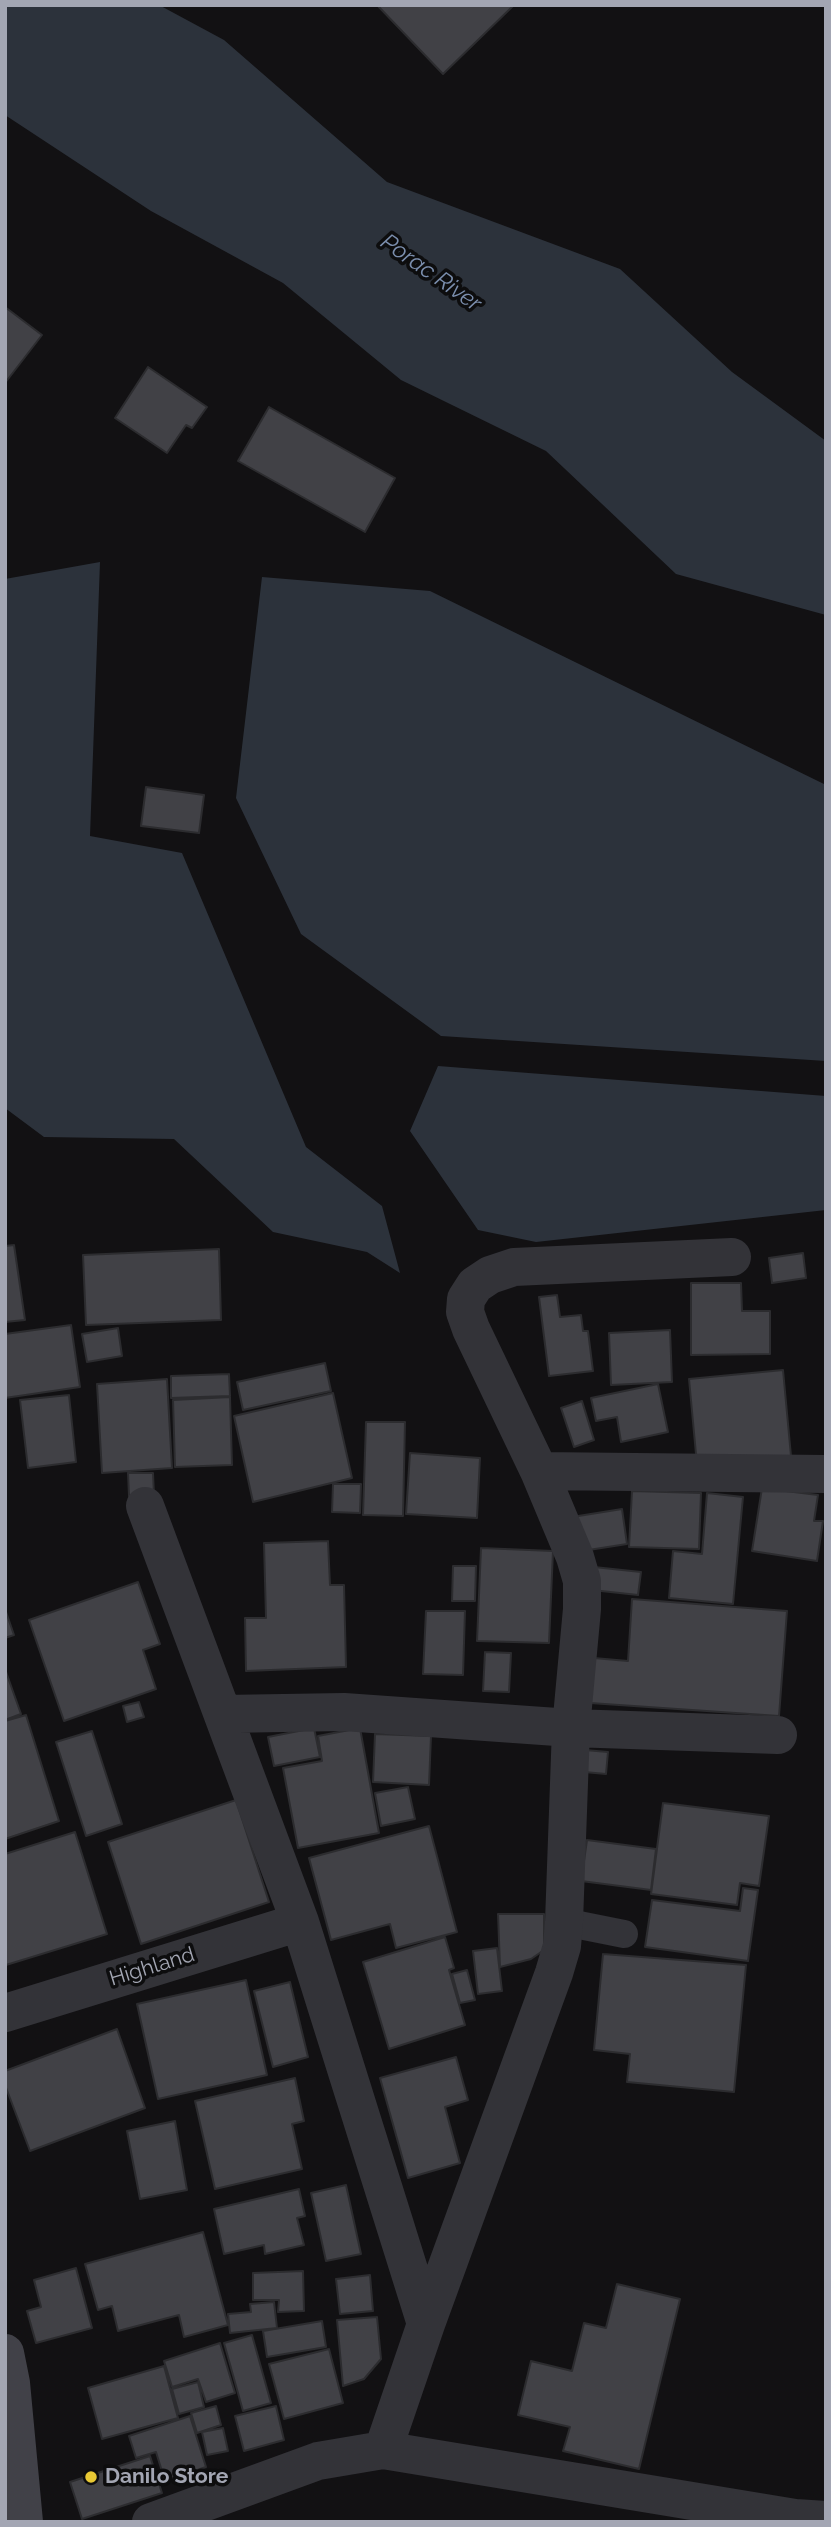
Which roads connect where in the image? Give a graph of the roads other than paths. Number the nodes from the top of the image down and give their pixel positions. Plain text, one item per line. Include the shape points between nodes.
1 (732, 1257) dead end
2 (539, 1471) junction
3 (826, 1474) edge
4 (145, 1506) dead end
5 (223, 1714) junction
6 (571, 1728) junction
7 (778, 1735) dead end
8 (300, 1922) junction
9 (565, 1922) junction
10 (624, 1934) dead end
11 (5, 2013) edge
12 (426, 2325) junction
13 (5, 2353) edge
14 (383, 2450) junction
15 (826, 2519) edge
16 (24, 2522) edge
17 (151, 2522) edge

1 - 2 street via 513,1267 475,1285 466,1299 465,1312
2 - 3 street
2 - 6 street via 582,1581
4 - 5 street
5 - 6 street via 344,1712
5 - 8 street
6 - 7 street
6 - 9 street
8 - 11 street, Highland
8 - 12 street
9 - 10 lane
9 - 12 street via 554,1973
12 - 14 street
13 - 16 main road
14 - 15 street via 795,2518
14 - 17 street via 318,2461

